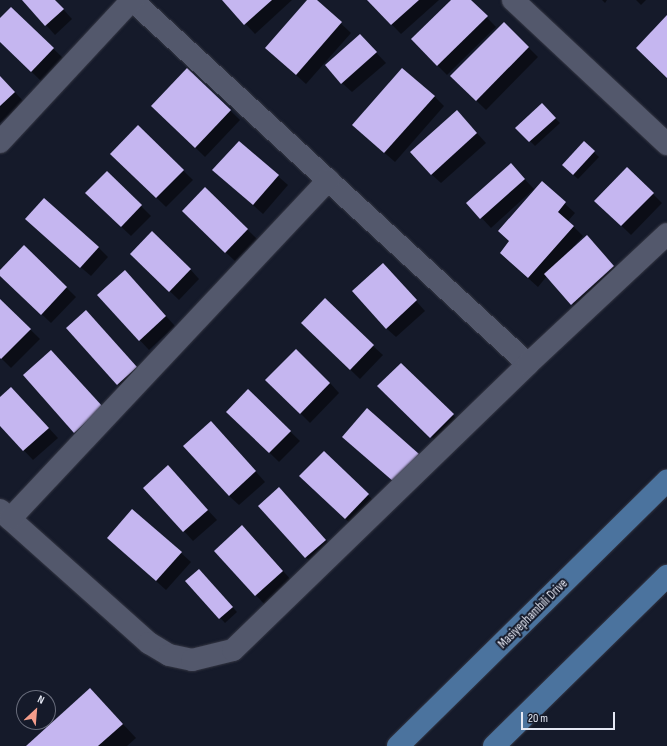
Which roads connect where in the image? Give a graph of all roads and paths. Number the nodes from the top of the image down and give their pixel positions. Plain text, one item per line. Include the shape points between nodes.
1 (132, 0) edge
2 (513, 0) edge
3 (0, 142) edge
4 (667, 144) edge
5 (328, 180) junction
6 (667, 234) edge
7 (528, 364) junction
8 (667, 481) edge
9 (5, 514) edge
10 (667, 576) edge
11 (398, 746) edge
12 (494, 746) edge

1 - 3 street
1 - 5 street
2 - 4 street
5 - 7 street
5 - 9 street
6 - 7 street
7 - 9 street via 233,650 192,660 169,655 149,643
8 - 11 main road, Masiyephambili Drive
10 - 12 main road

